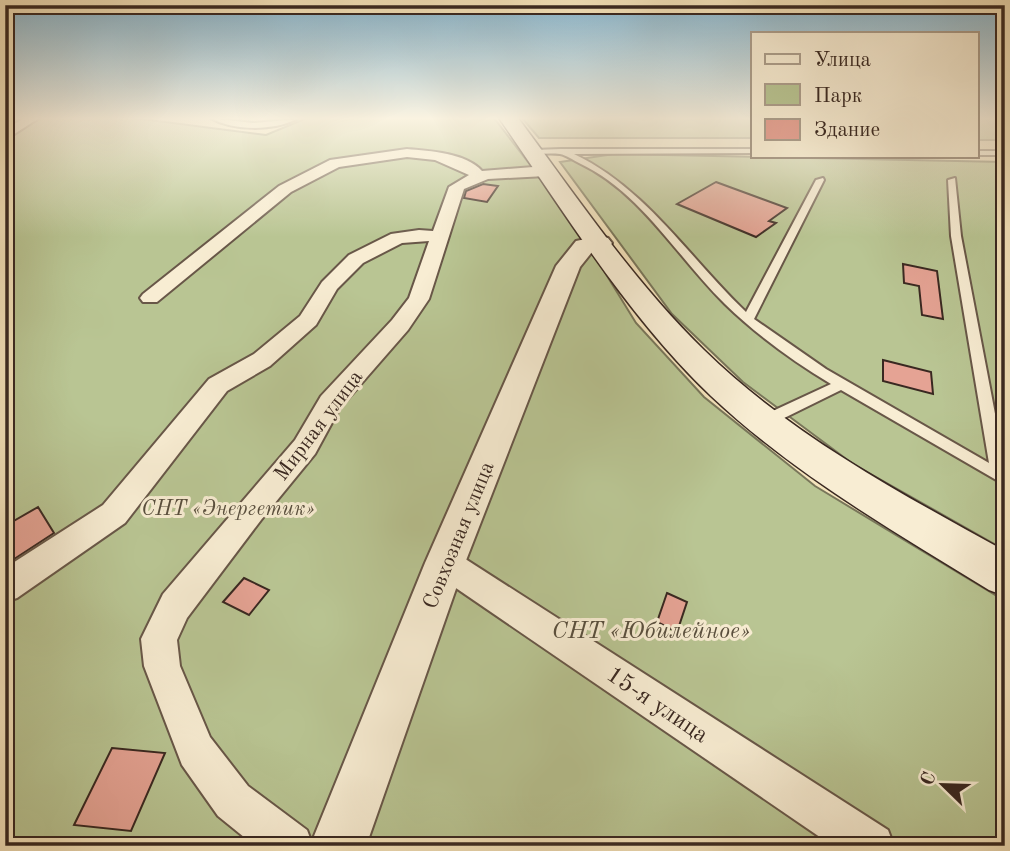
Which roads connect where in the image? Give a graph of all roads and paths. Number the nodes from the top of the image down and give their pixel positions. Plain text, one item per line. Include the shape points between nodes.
1 (367, 158) edge
2 (438, 158) edge
3 (547, 158) junction
4 (555, 158) edge
5 (478, 176) junction
6 (820, 180) dead end
7 (952, 180) dead end
8 (440, 237) junction
9 (600, 243) junction
10 (150, 298) dead end
11 (748, 320) junction
12 (841, 385) junction
13 (765, 421) junction
14 (1002, 477) edge
15 (445, 563) junction
16 (1005, 575) edge
17 (5, 587) edge
18 (291, 846) edge
19 (338, 846) edge
20 (872, 846) edge

1 - 10 street via 335,163 285,189
2 - 5 street via 458,163
3 - 4 lane
3 - 5 street
3 - 9 main road
3 - 11 lane via 596,166 627,192
5 - 8 street via 457,187
6 - 11 lane
7 - 14 lane via 956,236
8 - 17 street via 397,238 356,259 329,286 308,320 261,360 218,385 114,514
8 - 18 street, Мирная улица via 419,299 330,402 305,447 175,606 159,639 162,666 195,751 233,801
9 - 13 main road via 656,317 722,387
9 - 15 street, Совхозная улица via 584,246 568,265
11 - 12 lane
12 - 13 lane
12 - 14 lane
13 - 16 main road via 846,482
15 - 19 street, Совхозная улица
15 - 20 street, 15-я улица

